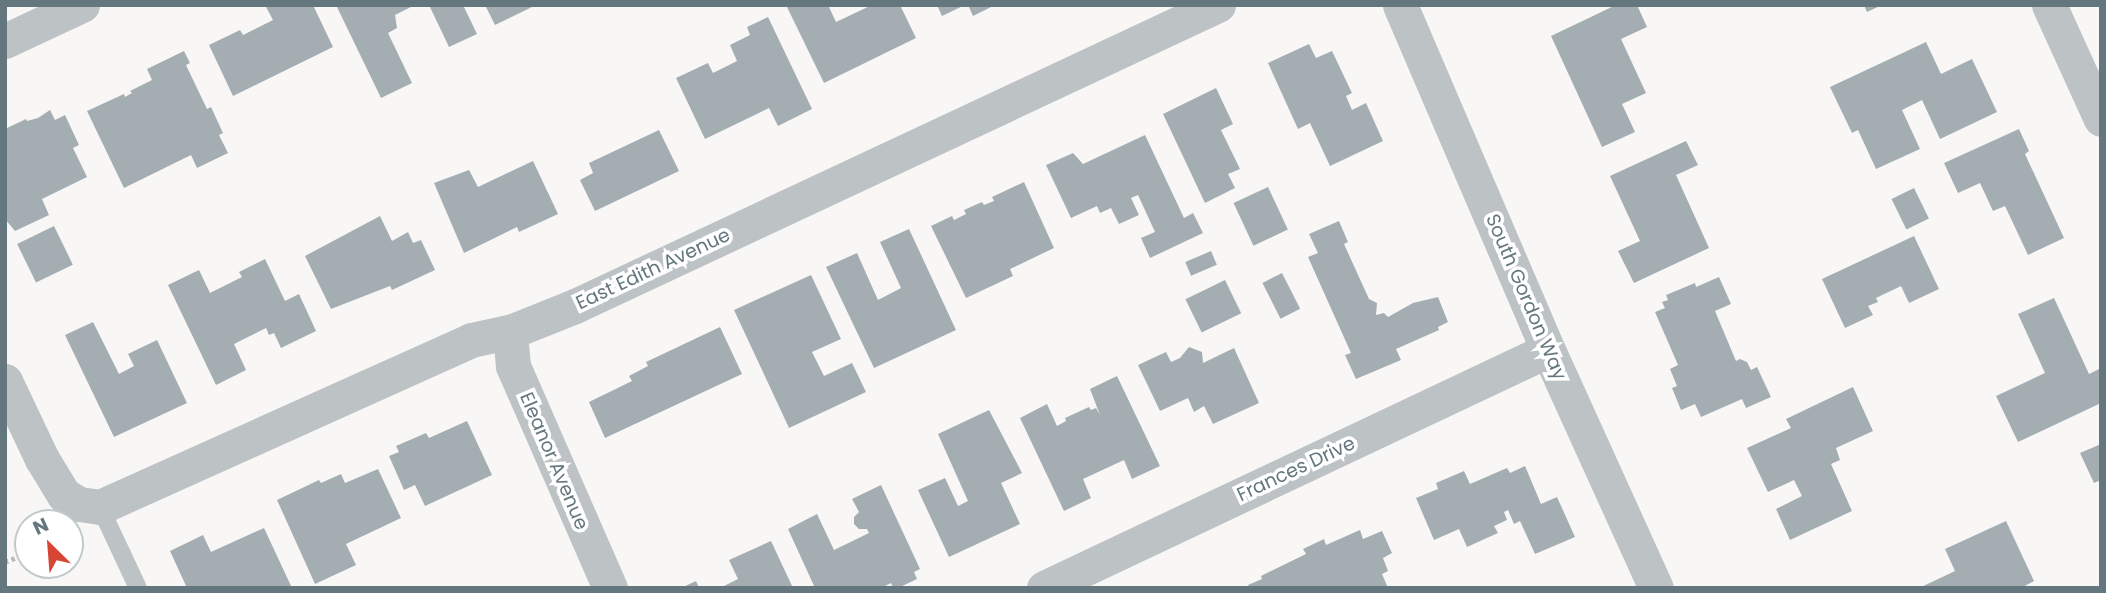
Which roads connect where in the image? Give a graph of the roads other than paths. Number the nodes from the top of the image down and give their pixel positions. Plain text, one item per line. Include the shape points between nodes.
1 (82, 5) edge
2 (1218, 5) edge
3 (1401, 5) edge
4 (2049, 5) edge
5 (5, 41) edge
6 (2101, 119) edge
7 (510, 332) junction
8 (1548, 350) junction
9 (5, 381) edge
10 (89, 506) junction
11 (138, 588) edge
12 (610, 588) edge
13 (1044, 588) edge
14 (1656, 588) edge

1 - 5 street
2 - 7 street, East Edith Avenue via 575,306
3 - 8 street, South Gordon Way
4 - 6 street
7 - 10 street, East Edith Avenue via 471,340
7 - 12 street, Eleanor Avenue via 513,366
8 - 13 street, Frances Drive
8 - 14 street, South Gordon Way
9 - 10 street via 64,495
10 - 11 lane

